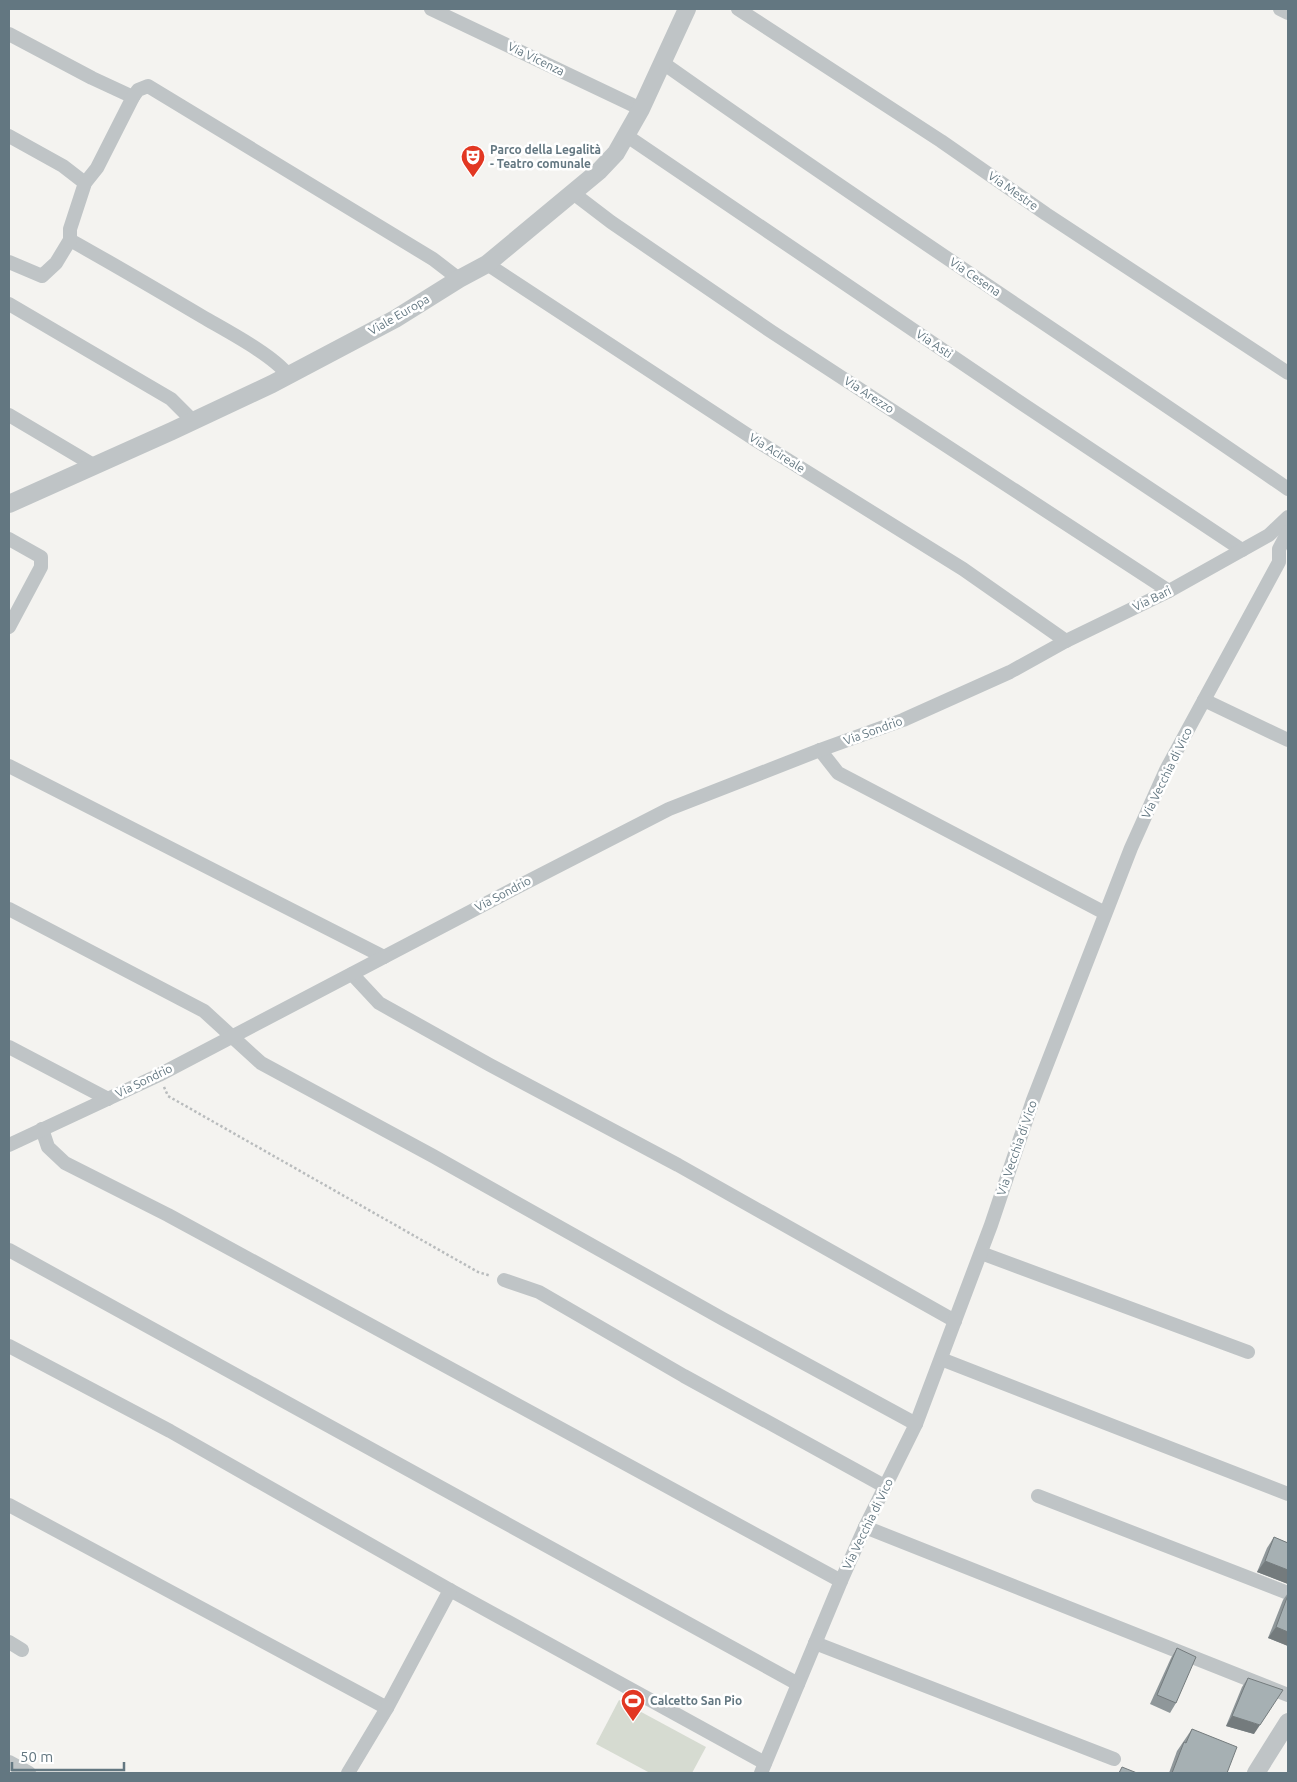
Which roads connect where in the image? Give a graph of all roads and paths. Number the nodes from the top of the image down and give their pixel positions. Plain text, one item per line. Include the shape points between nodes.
1 (431, 9) edge
2 (687, 9) edge
3 (738, 9) edge
4 (1280, 9) edge
5 (1288, 13) edge
6 (9, 34) edge
7 (663, 63) junction
8 (133, 97) junction
9 (641, 109) junction
10 (9, 136) edge
11 (627, 136) junction
12 (85, 183) junction
13 (573, 193) junction
14 (70, 240) junction
15 (9, 262) edge
16 (487, 264) junction
17 (459, 279) junction
18 (9, 304) edge
19 (1288, 372) edge
20 (288, 376) junction
21 (9, 415) edge
22 (193, 421) junction
23 (95, 466) junction
24 (1288, 490) edge
25 (9, 504) edge
26 (1288, 517) edge
27 (1288, 532) edge
28 (9, 539) edge
29 (1242, 550) junction
30 (1284, 561) edge
31 (1169, 591) junction
32 (9, 627) edge
33 (1066, 641) junction
34 (1010, 672) joint
35 (1204, 700) junction
36 (1288, 740) edge
37 (820, 750) junction
38 (9, 766) edge
39 (9, 909) edge
40 (1105, 913) junction
41 (384, 957) junction
42 (352, 974) junction
43 (232, 1036) junction
44 (9, 1047) edge
45 (159, 1075) junction
46 (108, 1099) junction
47 (42, 1129) junction
48 (9, 1145) edge
49 (9, 1250) edge
50 (981, 1253) junction
51 (504, 1280) joint
52 (955, 1321) junction
53 (9, 1346) edge
54 (1248, 1352) dead end
55 (941, 1359) junction
56 (916, 1424) junction
57 (886, 1487) junction
58 (1288, 1494) edge
59 (1038, 1496) dead end
60 (9, 1505) edge
61 (865, 1527) junction
62 (841, 1580) junction
63 (450, 1590) junction
64 (1288, 1593) edge
65 (9, 1642) edge
66 (815, 1643) junction
67 (22, 1650) dead end
68 (798, 1684) junction
69 (1288, 1695) edge
70 (387, 1708) junction
71 (1288, 1722) edge
72 (1114, 1759) dead end
73 (9, 1762) edge
74 (763, 1768) edge
75 (29, 1773) edge
76 (348, 1773) edge
77 (1256, 1773) edge

1 - 9 street, Via Vicenza
2 - 7 street, Viale Europa
3 - 19 street, Via Mestre
4 - 5 street
6 - 8 street
7 - 9 street, Viale Europa
7 - 24 street, Via Cesena via 794,156
8 - 12 street via 97,168
8 - 17 street via 138,90 148,86 433,259
9 - 11 street, Viale Europa
10 - 12 street via 63,166
11 - 13 street, Viale Europa via 610,159
11 - 29 street, Via Asti
12 - 14 street via 70,229
13 - 16 street, Viale Europa
13 - 31 street, Via Arezzo via 772,332
14 - 15 street via 56,263 42,276
14 - 20 street via 274,360
16 - 17 street, Viale Europa
16 - 33 street, Via Acireale via 754,438 964,569
17 - 20 street, Viale Europa via 395,319
18 - 22 street via 171,399
20 - 22 street, Viale Europa
21 - 23 street
22 - 23 street, Viale Europa
23 - 25 street, Viale Europa
26 - 29 street, Via Bari via 1268,535
27 - 30 street, Via Vecchia di Vico via 1279,549
28 - 32 street via 41,557 41,567
29 - 31 street, Via Bari
30 - 35 street, Via Vecchia di Vico
31 - 33 street, Via Bari
33 - 34 street, Via Bari
34 - 37 street, Via Sondrio via 903,720
35 - 36 street
35 - 40 street, Via Vecchia di Vico via 1166,770
37 - 40 street via 838,773
37 - 41 street, Via Sondrio via 669,809
38 - 41 street
39 - 43 street via 204,1011
40 - 50 street, Via Vecchia di Vico via 1033,1100
41 - 42 street, Via Sondrio
42 - 43 street, Via Sondrio
42 - 52 street via 379,1003 678,1165
43 - 45 street, Via Sondrio
43 - 56 street via 262,1063
44 - 46 street
45 - 46 street, Via Sondrio
45 - 51 path via 168,1096 478,1272
46 - 47 street, Via Sondrio
47 - 48 street, Via Sondrio
47 - 62 street via 48,1147 65,1163
49 - 68 street
50 - 52 street, Via Vecchia di Vico
50 - 54 street
51 - 57 street via 538,1292
52 - 55 street, Via Vecchia di Vico
53 - 63 street via 170,1430
55 - 56 street, Via Vecchia di Vico
55 - 58 street
56 - 57 street, Via Vecchia di Vico
57 - 61 street, Via Vecchia di Vico
59 - 64 street
60 - 70 street
61 - 62 street, Via Vecchia di Vico
61 - 69 street
62 - 66 street, Via Vecchia di Vico
63 - 70 street
63 - 74 street
65 - 67 street
66 - 68 street, Via Vecchia di Vico
66 - 72 street
68 - 74 street, Via Vecchia di Vico
70 - 76 street
71 - 77 street
73 - 75 street

